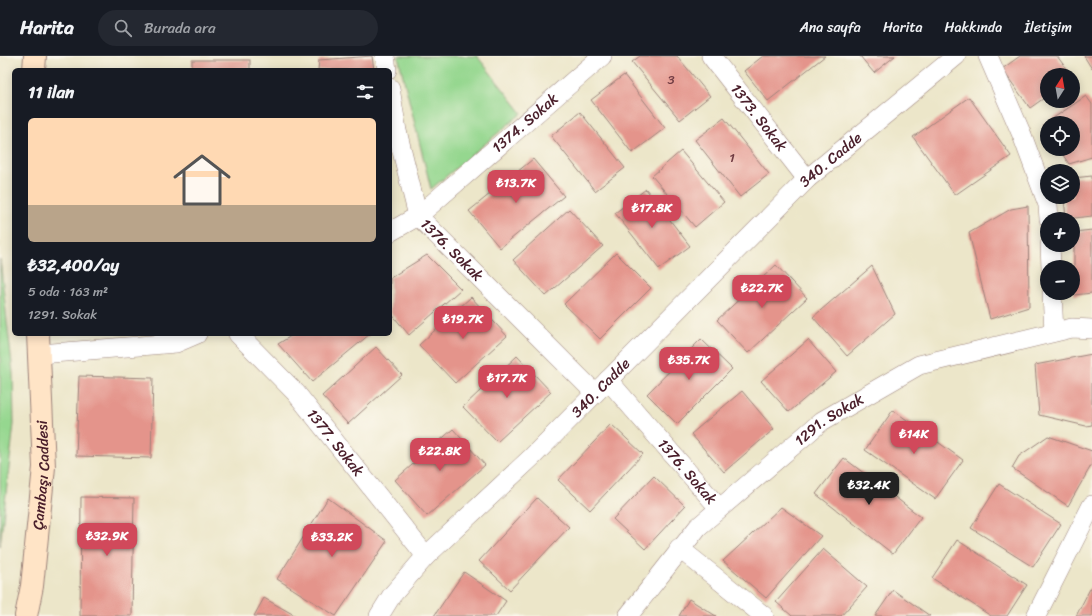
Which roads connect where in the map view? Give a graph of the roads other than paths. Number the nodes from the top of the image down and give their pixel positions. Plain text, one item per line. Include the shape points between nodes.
1 (35, 56) edge
2 (385, 56) edge
3 (602, 56) edge
4 (711, 56) edge
5 (956, 56) edge
6 (988, 56) edge
7 (34, 68) edge
8 (387, 68) edge
9 (392, 110) edge
10 (394, 131) edge
11 (807, 179) junction
12 (1048, 212) edge
13 (418, 216) junction
14 (392, 231) edge
15 (1052, 300) edge
16 (1092, 330) edge
17 (1054, 332) junction
18 (192, 336) edge
19 (240, 336) edge
20 (39, 344) edge
21 (608, 380) junction
22 (595, 393) junction
23 (1092, 504) edge
24 (719, 508) junction
25 (679, 548) junction
26 (426, 556) junction
27 (26, 616) edge
28 (379, 616) edge
29 (628, 616) edge
30 (764, 616) edge
31 (1036, 616) edge

1 - 7 main road
2 - 8 street
3 - 13 street, 1374. Sokak
4 - 11 street, 1373. Sokak
5 - 11 street, 340. Cadde
6 - 12 street via 1022,135
9 - 10 street, 1376. Sokak
10 - 13 street, 1376. Sokak
11 - 21 street, 340. Cadde
13 - 14 street, 1374. Sokak
13 - 22 street, 1376. Sokak
15 - 17 street
16 - 17 street, 1291. Sokak via 1072,328
17 - 24 street, 1291. Sokak via 919,365 822,421
18 - 20 street via 176,343
19 - 26 street, 1377. Sokak via 296,393
20 - 27 main road, Çambaşı Caddesi via 44,467 32,586
21 - 22 street, 340. Cadde
21 - 24 street, 1376. Sokak
22 - 26 street, 340. Cadde via 532,457
23 - 31 street
24 - 25 street, 1291. Sokak
25 - 29 street, 1291. Sokak
25 - 30 street
26 - 28 street, 340. Cadde via 392,594

